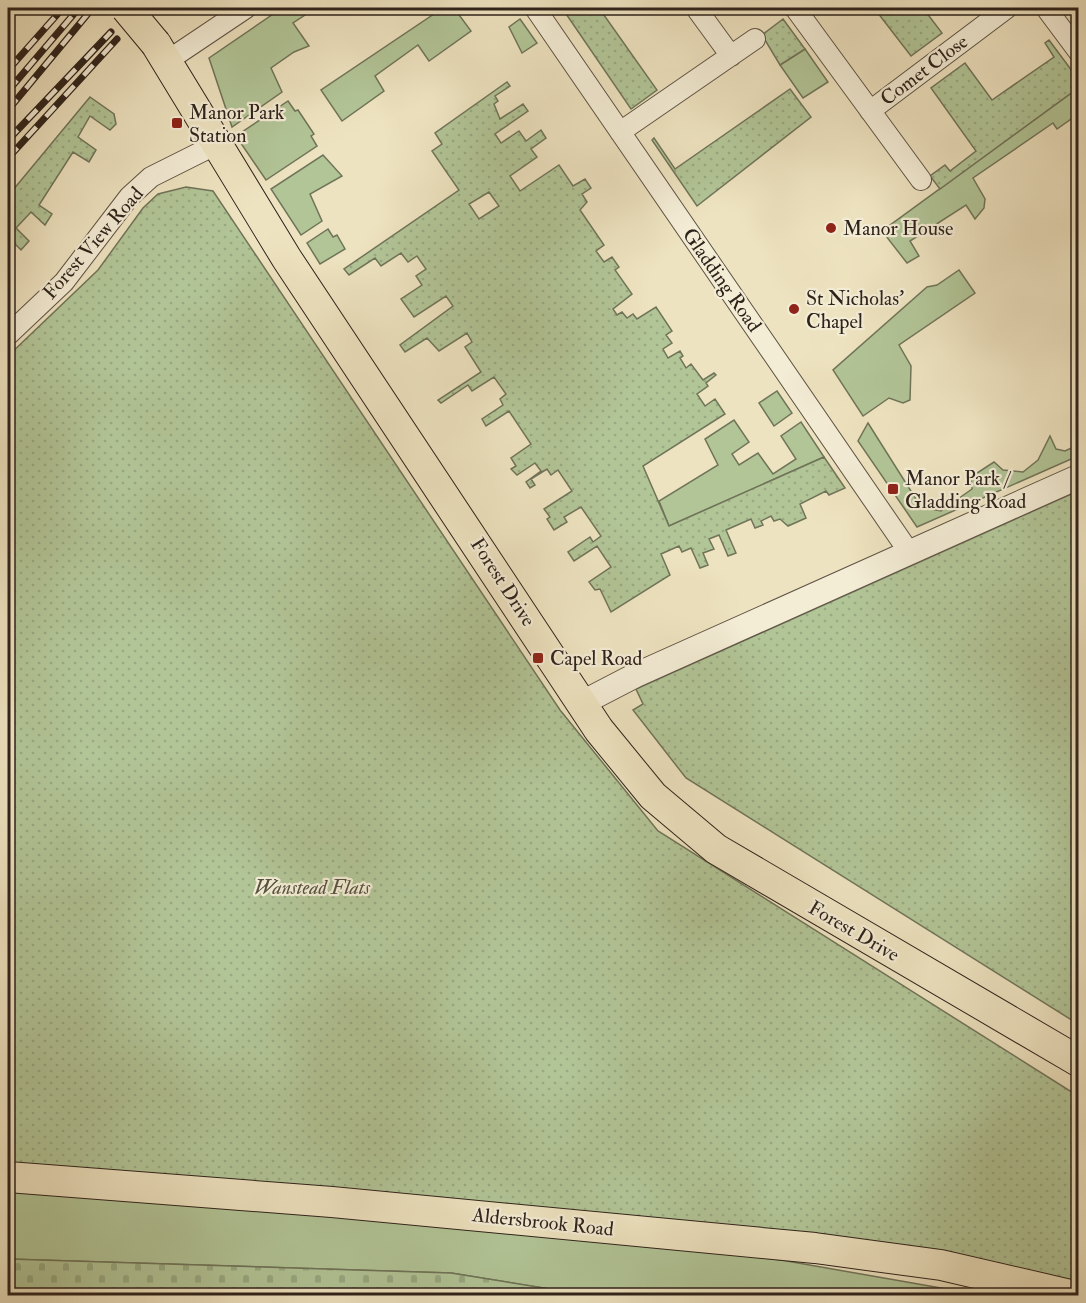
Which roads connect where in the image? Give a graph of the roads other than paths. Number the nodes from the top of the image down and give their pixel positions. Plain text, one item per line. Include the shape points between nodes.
1 (126, 8) edge
2 (246, 8) edge
3 (535, 8) edge
4 (696, 8) edge
5 (795, 8) edge
6 (1007, 8) edge
7 (1046, 8) edge
8 (754, 39) dead end
9 (1078, 51) edge
10 (162, 53) junction
11 (731, 56) junction
12 (870, 111) junction
13 (620, 132) junction
14 (217, 144) junction
15 (921, 180) dead end
16 (8, 335) edge
17 (1078, 477) edge
18 (909, 552) junction
19 (582, 703) junction
20 (1078, 1061) edge
21 (8, 1177) edge
22 (1075, 1296) edge

1 - 10 main road, Forest Drive, bridge
2 - 10 street
3 - 13 street, Gladding Road
4 - 11 street
5 - 12 street, Comet Close
6 - 12 street, Comet Close
7 - 9 street
8 - 11 street
10 - 14 main road, Forest Drive
11 - 13 street
12 - 15 street, Comet Close
13 - 18 street, Gladding Road
14 - 16 street, Forest View Road via 152,177 129,197 64,282
14 - 19 main road, Forest Drive via 301,281
17 - 18 street
18 - 19 street
19 - 20 main road, Forest Drive via 653,796 716,849
21 - 22 main road, Aldersbrook Road via 332,1202 815,1248 941,1265

